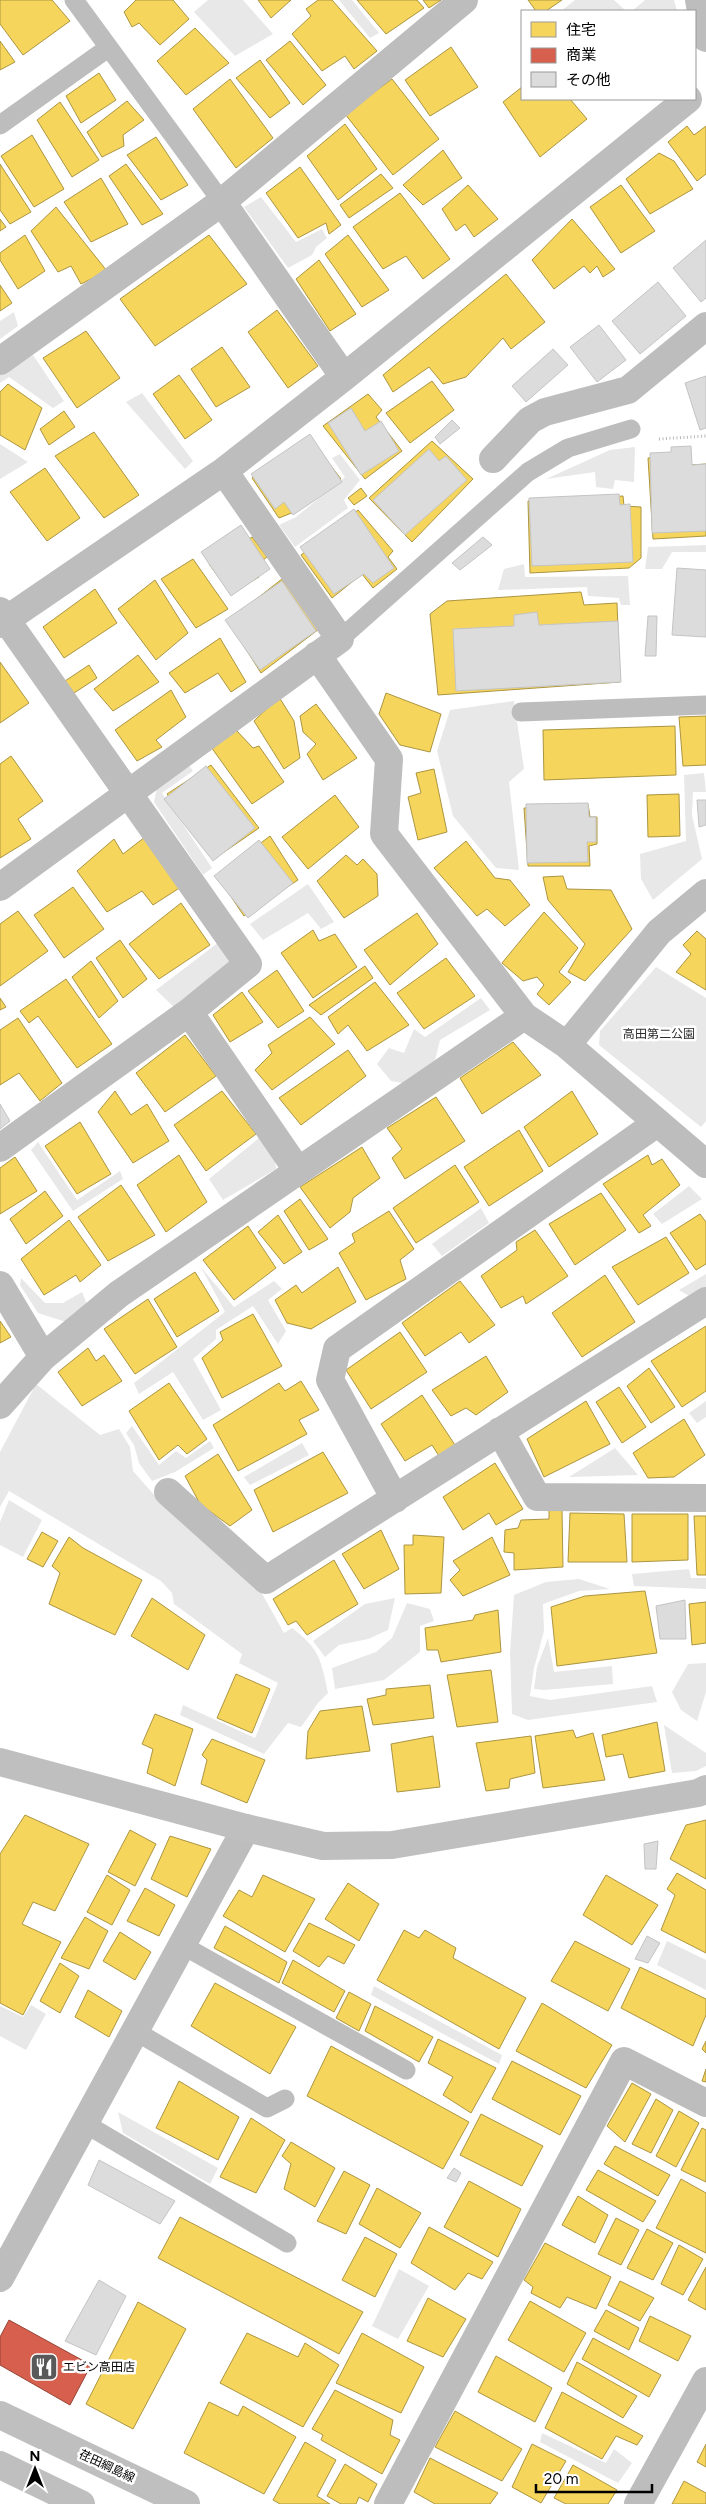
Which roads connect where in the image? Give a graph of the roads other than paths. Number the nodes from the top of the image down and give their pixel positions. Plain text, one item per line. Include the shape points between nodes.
1 (74, 0) edge
2 (464, 0) edge
3 (699, 0) edge
4 (706, 38) edge
5 (108, 48) junction
6 (687, 100) edge
7 (0, 125) edge
8 (222, 202) junction
9 (706, 326) edge
10 (0, 361) edge
11 (344, 377) junction
12 (631, 429) road end
13 (494, 459) dead end
14 (224, 470) junction
15 (2, 619) edge
16 (340, 639) junction
17 (317, 655) junction
18 (706, 705) edge
19 (521, 712) dead end
20 (129, 792) junction
21 (0, 887) edge
22 (706, 893) edge
23 (189, 1012) junction
24 (524, 1016) junction
25 (567, 1045) junction
26 (657, 1123) junction
27 (0, 1148) edge
28 (706, 1164) edge
29 (298, 1171) junction
30 (0, 1285) edge
31 (706, 1301) edge
32 (43, 1357) junction
33 (0, 1405) edge
34 (500, 1431) junction
35 (168, 1492) dead end
36 (706, 1498) edge
37 (395, 1499) junction
38 (0, 1762) edge
39 (706, 1789) edge
40 (246, 1828) junction
41 (182, 1944) junction
42 (135, 2031) junction
43 (406, 2070) dead end
44 (285, 2100) dead end
45 (706, 2103) edge
46 (84, 2124) junction
47 (287, 2243) dead end
48 (0, 2278) edge
49 (706, 2382) edge
50 (0, 2415) edge
51 (0, 2464) edge
52 (81, 2504) edge
53 (186, 2504) edge
54 (388, 2504) edge
55 (638, 2504) edge

1 - 5 lane
2 - 8 street
3 - 4 street
5 - 7 lane
5 - 8 lane
6 - 11 street
8 - 10 street
8 - 11 street
9 - 13 street via 628,390 545,412 530,420
11 - 14 street
12 - 16 lane via 568,448 528,472
14 - 15 street
14 - 16 street
15 - 20 street
16 - 17 street
17 - 20 street
17 - 24 street via 389,759 384,834
18 - 19 lane
20 - 21 street
20 - 23 street via 248,964
22 - 25 street via 659,932
23 - 27 street
23 - 29 street
24 - 25 street
24 - 29 street
25 - 26 street
26 - 28 street
26 - 37 street via 337,1349 330,1380
29 - 32 street via 119,1294
30 - 32 street
31 - 34 street
32 - 33 street
34 - 36 street via 538,1497
34 - 37 street
35 - 37 street via 266,1580
38 - 40 street
39 - 40 street via 698,1793 392,1845 324,1846
40 - 41 street
41 - 42 street
41 - 43 lane
42 - 44 lane via 267,2108
42 - 46 street
45 - 54 street via 624,2061
46 - 47 lane
46 - 48 street
49 - 55 street
50 - 53 street, 荏田綱島線
51 - 52 street

